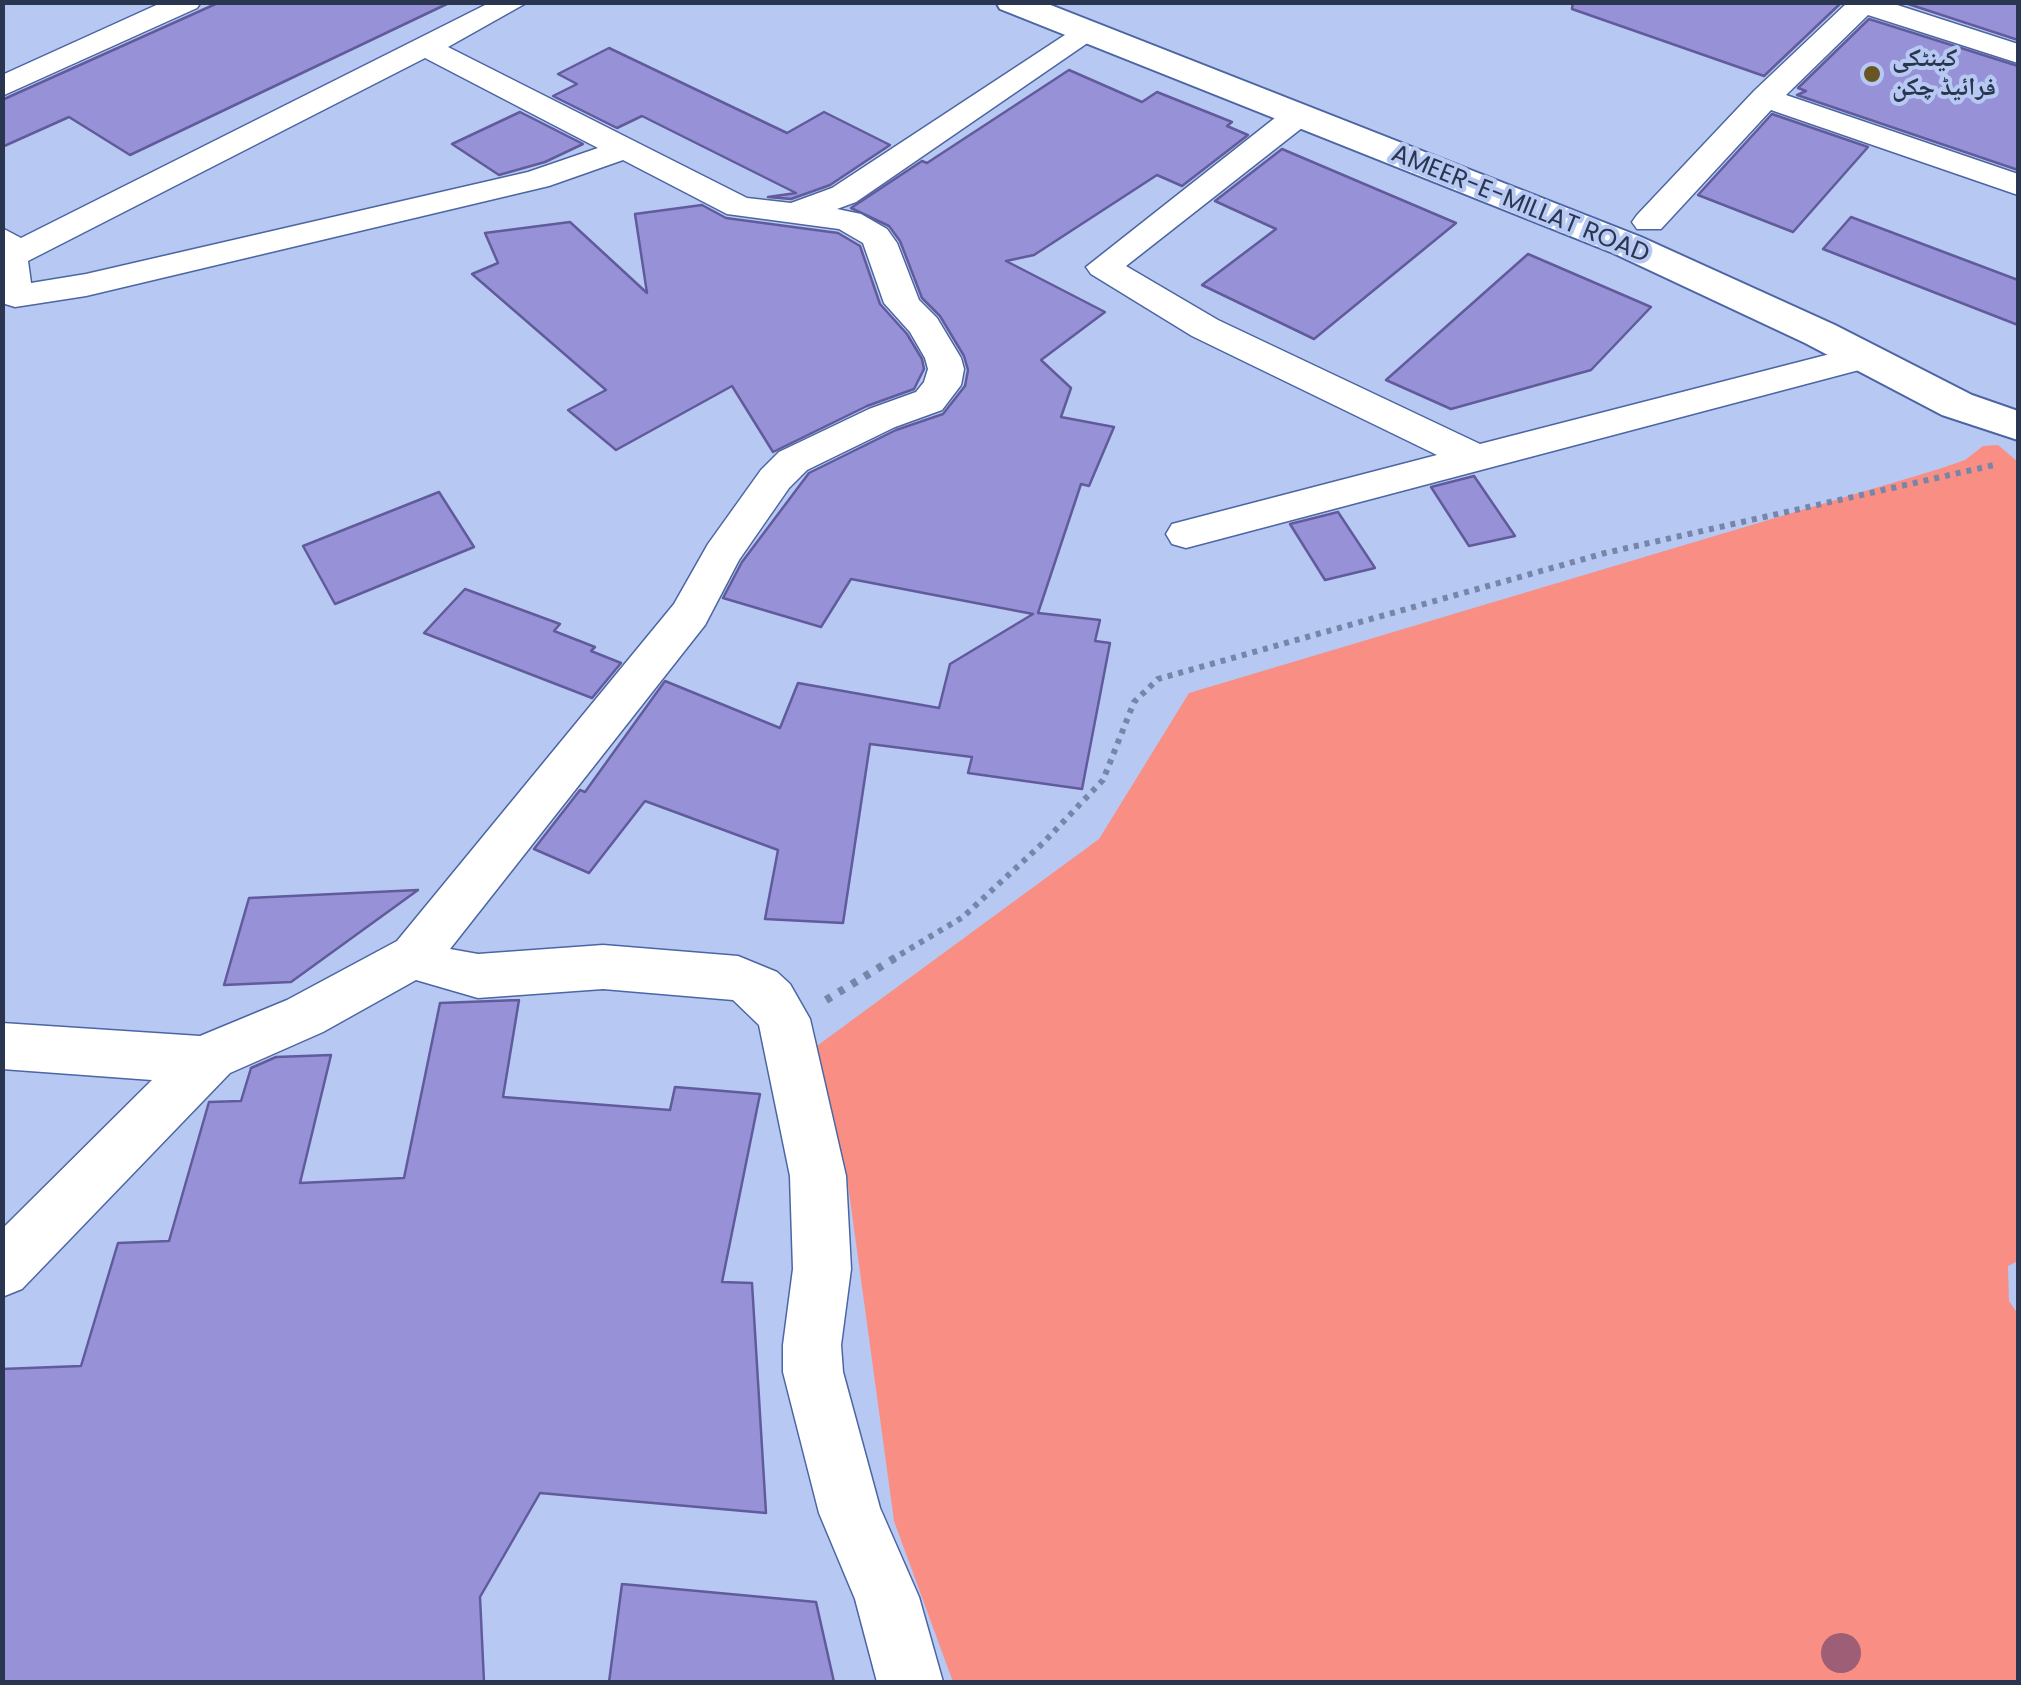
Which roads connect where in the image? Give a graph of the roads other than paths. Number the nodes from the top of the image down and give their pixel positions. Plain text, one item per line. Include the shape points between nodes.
1 (187, 2) edge
2 (514, 2) edge
3 (1012, 2) edge
4 (1865, 3) edge
5 (1095, 18) edge
6 (424, 46) junction
7 (2018, 54) edge
8 (2, 87) edge
9 (1765, 98) junction
10 (1296, 117) junction
11 (628, 148) junction
12 (2018, 185) edge
13 (797, 212) junction
14 (1638, 233) junction
15 (6, 247) edge
16 (1865, 356) junction
17 (2018, 396) edge
18 (2018, 426) edge
19 (1475, 458) junction
20 (1186, 534) dead end
21 (416, 956) junction
22 (2, 1046) edge
23 (213, 1055) junction
24 (2, 1269) edge
25 (910, 1682) edge

1 - 8 street via 126,17
2 - 6 street
3 - 5 main road, AMEER-E-MILLAT ROAD
4 - 7 street
4 - 9 street
5 - 10 main road, AMEER-E-MILLAT ROAD
5 - 13 street via 844,194
5 - 14 main road, AMEER-E-MILLAT ROAD
6 - 11 street
6 - 15 street
9 - 12 street
9 - 14 street
10 - 14 main road, AMEER-E-MILLAT ROAD
10 - 19 street via 1103,267 1205,328
11 - 13 street via 739,207
11 - 15 street via 538,179 86,285 15,296
13 - 21 street via 849,221 876,236 902,303 943,358 942,384 929,400 794,461 776,479 722,554 690,614
14 - 16 main road, AMEER-E-MILLAT ROAD
14 - 17 main road via 1858,312
16 - 18 main road, AMEER-E-MILLAT ROAD via 1957,405
16 - 19 street
19 - 20 street
21 - 23 street via 305,1016
21 - 25 street via 478,976 603,967 738,978 759,988 784,1019 818,1176 822,1268 813,1372 850,1513 887,1597
22 - 23 street via 203,1060
23 - 24 street

